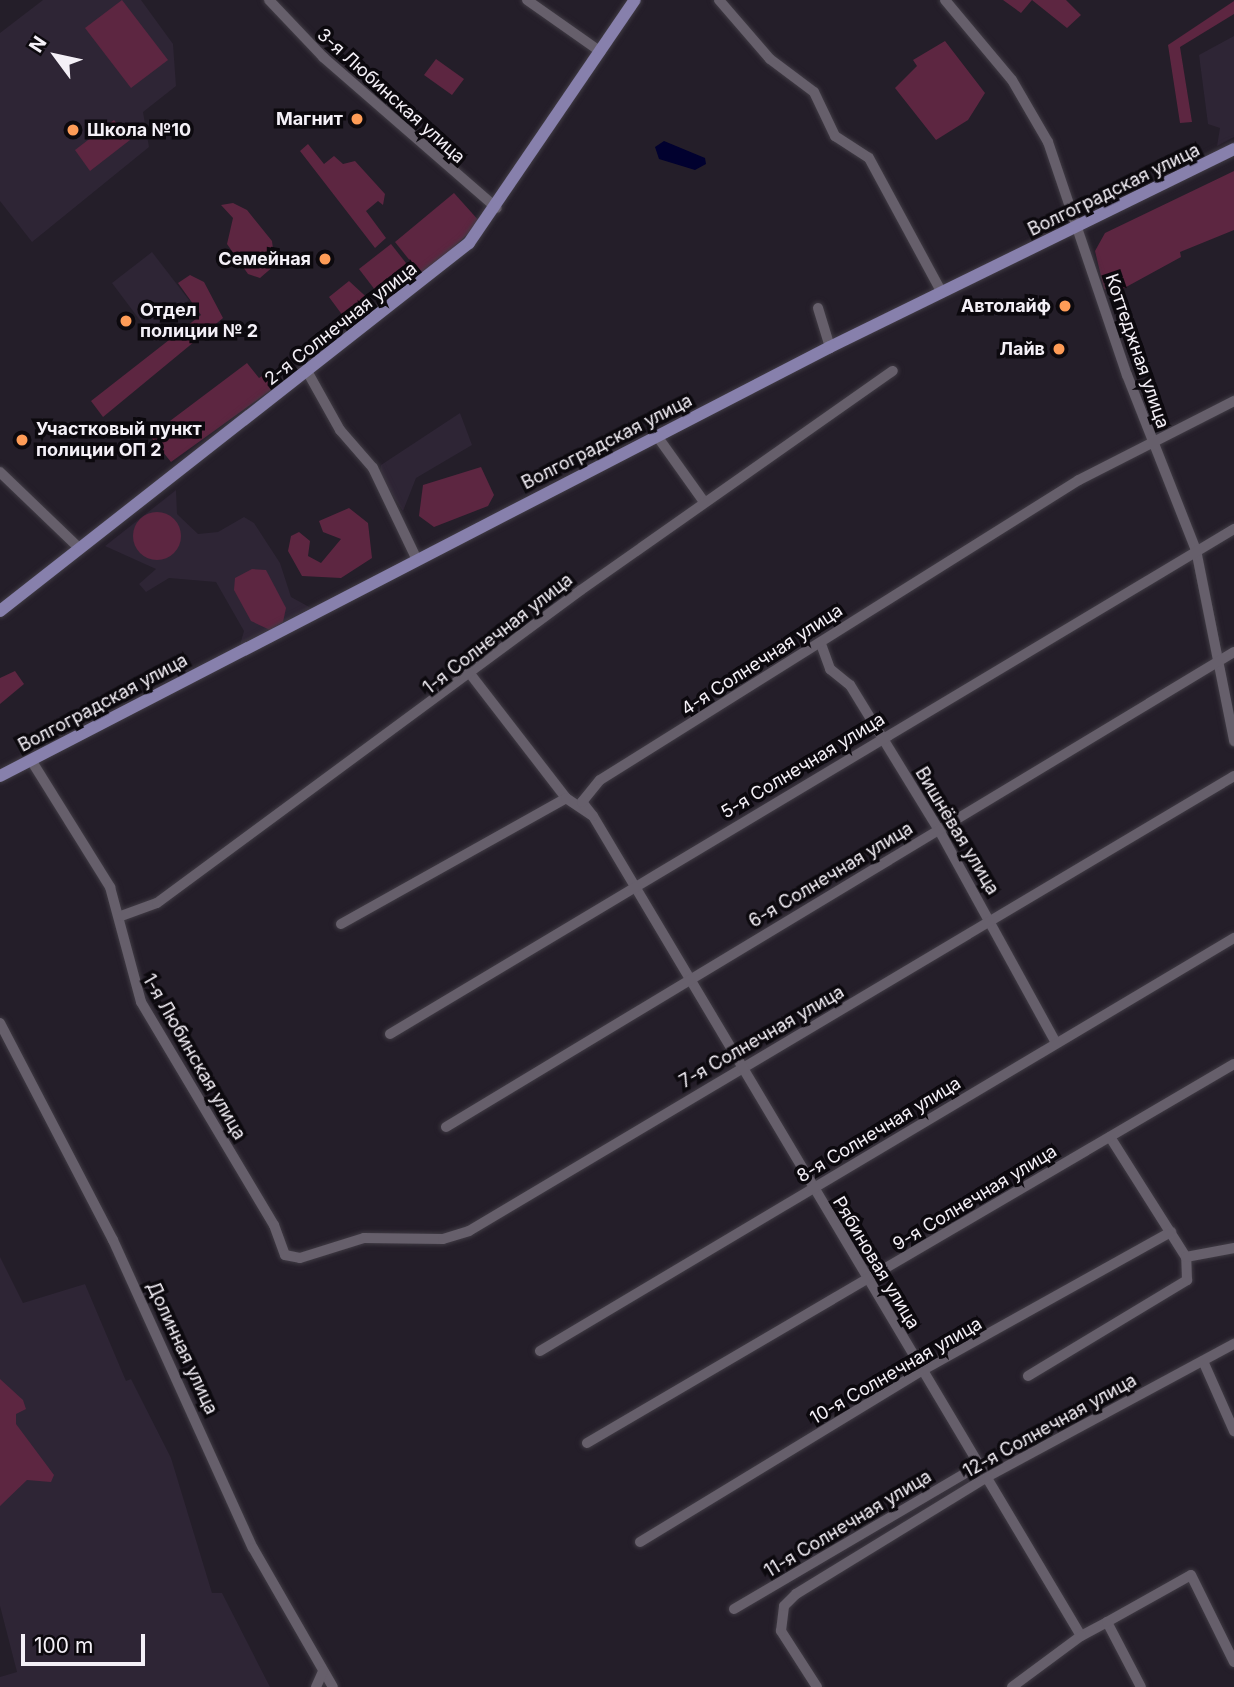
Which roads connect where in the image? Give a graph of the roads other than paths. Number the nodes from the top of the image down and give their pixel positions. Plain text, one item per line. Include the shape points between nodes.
1 (269, 0) edge
2 (527, 0) edge
3 (635, 0) edge
4 (719, 0) edge
5 (945, 0) edge
6 (601, 52) junction
7 (1234, 149) edge
8 (498, 208) junction
9 (1079, 228) junction
10 (942, 293) junction
11 (818, 308) dead end
12 (830, 347) junction
13 (307, 371) junction
14 (893, 371) dead end
15 (1234, 401) edge
16 (657, 436) junction
17 (1151, 439) junction
18 (0, 472) edge
19 (704, 502) junction
20 (1234, 529) edge
21 (80, 549) junction
22 (1196, 550) junction
23 (416, 560) junction
24 (0, 611) edge
25 (821, 644) junction
26 (1234, 652) edge
27 (1221, 660) junction
28 (471, 675) junction
29 (881, 737) junction
30 (1234, 741) edge
31 (32, 760) junction
32 (0, 776) edge
33 (1234, 776) edge
34 (566, 798) junction
35 (593, 816) junction
36 (939, 830) junction
37 (637, 886) junction
38 (121, 916) junction
39 (993, 921) junction
40 (341, 924) dead end
41 (1234, 938) edge
42 (689, 978) junction
43 (0, 1023) edge
44 (390, 1034) dead end
45 (1056, 1043) junction
46 (1234, 1064) edge
47 (742, 1067) junction
48 (446, 1127) dead end
49 (1110, 1137) junction
50 (812, 1188) junction
51 (1171, 1233) junction
52 (1234, 1248) edge
53 (285, 1255) joint
54 (1186, 1257) junction
55 (865, 1281) junction
56 (1234, 1344) edge
57 (540, 1351) dead end
58 (1203, 1361) junction
59 (923, 1370) junction
60 (1028, 1376) dead end
61 (1234, 1431) edge
62 (587, 1443) dead end
63 (978, 1466) junction
64 (985, 1478) junction
65 (640, 1542) dead end
66 (734, 1609) dead end
67 (1107, 1622) junction
68 (1080, 1636) junction
69 (1234, 1662) edge
70 (323, 1671) junction
71 (316, 1687) edge
72 (333, 1687) edge
73 (817, 1687) edge
74 (1012, 1687) edge
75 (1140, 1687) edge

1 - 8 street, 3-я Любинская улица via 323,57
2 - 6 street
3 - 6 main road, 2-я Солнечная улица
4 - 10 street via 770,58 814,92 835,136 869,158
5 - 9 street, Коттеджная улица via 1029,104
6 - 8 main road, 2-я Солнечная улица
7 - 9 main road, Волгоградская улица
8 - 13 main road, 2-я Солнечная улица via 454,257
9 - 10 main road, Волгоградская улица
9 - 17 street, Коттеджная улица
10 - 12 main road, Волгоградская улица
11 - 12 street
12 - 16 main road, Волгоградская улица
13 - 21 main road, 2-я Солнечная улица
13 - 23 street via 341,430 373,468
14 - 19 street, 1-я Солнечная улица
15 - 17 street, 4-я Солнечная улица
16 - 19 street
16 - 23 main road, Волгоградская улица
17 - 22 street, Коттеджная улица
17 - 25 street, 4-я Солнечная улица via 877,603
18 - 21 street
19 - 28 street, 1-я Солнечная улица
20 - 22 street, 5-я Солнечная улица
21 - 24 main road, 2-я Солнечная улица
22 - 27 street, Коттеджная улица
22 - 29 street, 5-я Солнечная улица
23 - 31 main road, Волгоградская улица
25 - 29 street, Вишнёвая улица via 830,669 850,685
25 - 35 street, 4-я Солнечная улица via 600,780 582,802
26 - 27 street, 6-я Солнечная улица
27 - 30 street, Коттеджная улица
27 - 36 street, 6-я Солнечная улица
28 - 34 street
28 - 38 street, 1-я Солнечная улица via 156,903
29 - 36 street, Вишнёвая улица
29 - 37 street, 5-я Солнечная улица
31 - 32 main road, Волгоградская улица
31 - 38 street, 1-я Любинская улица via 85,843
33 - 39 street, 7-я Солнечная улица
34 - 35 street
34 - 40 street
35 - 37 street, Рябиновая улица
36 - 39 street, Вишнёвая улица
36 - 42 street, 6-я Солнечная улица
37 - 42 street, Рябиновая улица
37 - 44 street, 5-я Солнечная улица
38 - 53 street, 1-я Любинская улица via 134,989 274,1225
39 - 45 street, Вишнёвая улица
39 - 47 street, 7-я Солнечная улица
41 - 45 street, 8-я Солнечная улица
42 - 47 street, Рябиновая улица
42 - 48 street, 6-я Солнечная улица
43 - 70 street, Долинная улица via 113,1240 253,1548
45 - 50 street, 8-я Солнечная улица
46 - 49 street, 9-я Солнечная улица
47 - 50 street, Рябиновая улица
47 - 53 street, 7-я Солнечная улица via 469,1231 443,1239 364,1238 312,1257
49 - 51 street
49 - 55 street, 9-я Солнечная улица
50 - 55 street, Рябиновая улица
50 - 57 street, 8-я Солнечная улица
51 - 54 street
51 - 59 street, 10-я Солнечная улица
52 - 54 street
54 - 60 street via 1186,1280
55 - 59 street, Рябиновая улица
55 - 62 street, 9-я Солнечная улица
56 - 58 street, 12-я Солнечная улица
58 - 61 street
58 - 64 street, 12-я Солнечная улица
59 - 63 street, Рябиновая улица
59 - 65 street, 10-я Солнечная улица
63 - 64 street, Рябиновая улица
63 - 66 street, 11-я Солнечная улица
64 - 68 street, Рябиновая улица
64 - 73 street, 12-я Солнечная улица via 784,1606 781,1631
67 - 68 street
67 - 69 street via 1191,1574
67 - 75 street
68 - 74 street
70 - 71 street
70 - 72 street, Долинная улица

